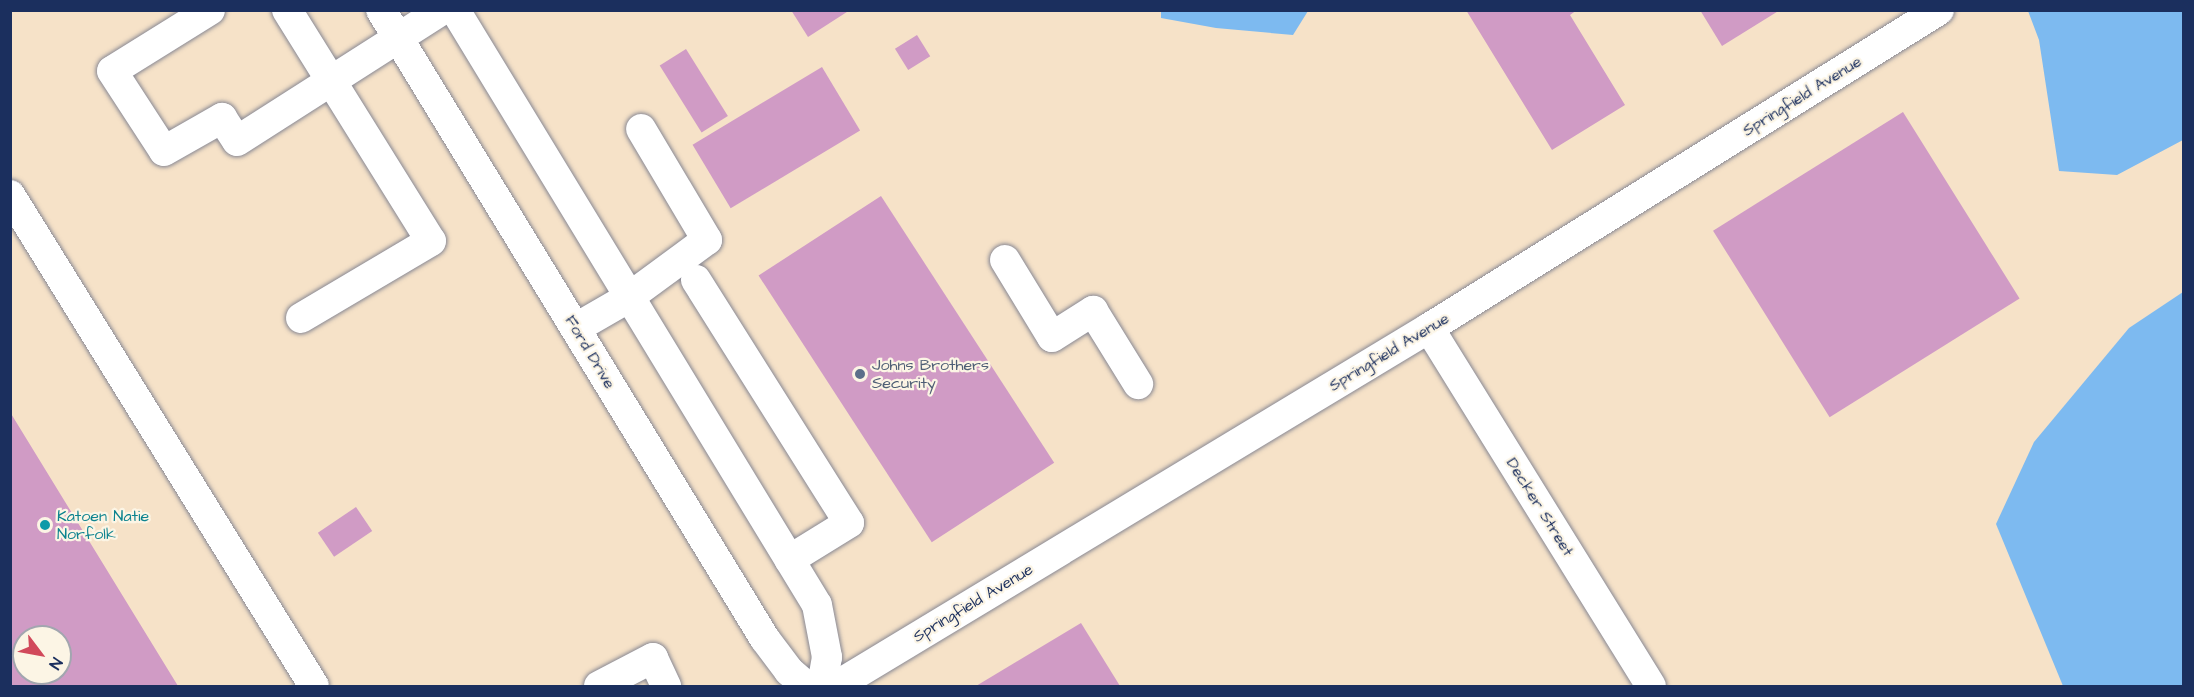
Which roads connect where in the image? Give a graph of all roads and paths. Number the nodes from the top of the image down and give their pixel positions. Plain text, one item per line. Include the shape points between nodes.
1 (210, 10) edge
2 (287, 10) edge
3 (381, 10) edge
4 (442, 10) edge
5 (455, 10) edge
6 (1938, 10) edge
7 (398, 38) junction
8 (332, 80) junction
9 (641, 129) dead end
10 (10, 195) edge
11 (1005, 260) dead end
12 (696, 280) dead end
13 (628, 298) junction
14 (301, 318) dead end
15 (576, 328) junction
16 (1429, 328) junction
17 (1138, 384) dead end
18 (789, 560) junction
19 (314, 687) edge
20 (599, 687) edge
21 (666, 687) edge
22 (806, 687) edge
23 (822, 687) edge
24 (836, 687) edge
25 (1651, 687) edge

1 - 8 street via 112,71 164,151 222,118 237,141
2 - 8 street
3 - 7 street, Ford Drive
4 - 7 street
5 - 13 street
6 - 16 street, Springfield Avenue
7 - 8 street
7 - 15 street, Ford Drive
8 - 14 street via 432,241
9 - 13 street via 707,240
10 - 19 street
11 - 17 street via 1052,337 1093,311
12 - 18 street via 849,523
13 - 15 street
13 - 18 street
15 - 22 street, Ford Drive via 765,639
16 - 24 street, Springfield Avenue
16 - 25 street, Decker Street
18 - 23 street via 817,605 824,628 827,657
20 - 21 street via 653,658

